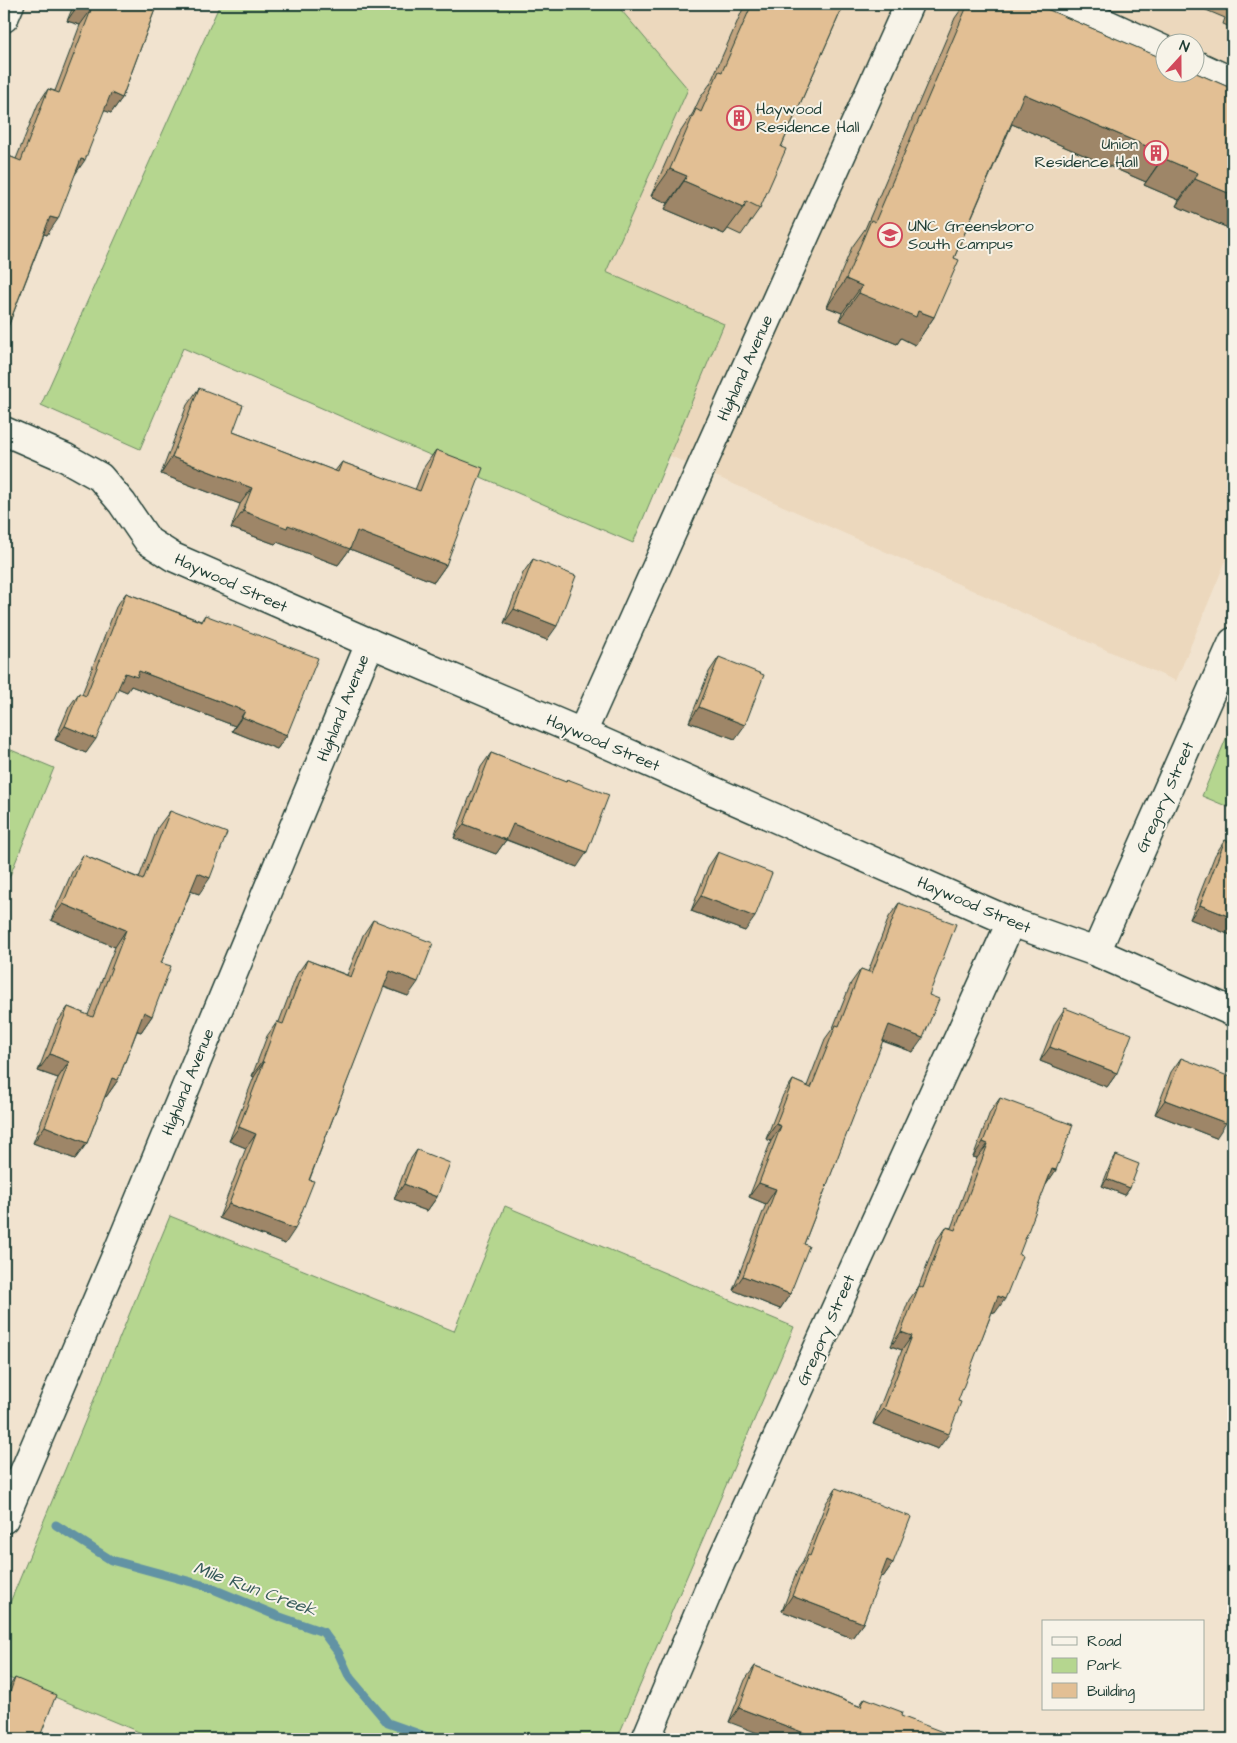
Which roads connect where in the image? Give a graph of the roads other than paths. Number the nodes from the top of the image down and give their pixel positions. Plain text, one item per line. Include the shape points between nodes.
1 (10, 4) edge
2 (909, 4) edge
3 (1063, 4) edge
4 (4, 18) edge
5 (1154, 45) edge
6 (1204, 69) edge
7 (1233, 82) edge
8 (4, 431) edge
9 (1233, 642) edge
10 (370, 643) junction
11 (582, 733) junction
12 (1012, 922) junction
13 (1096, 952) junction
14 (1233, 1012) edge
15 (4, 1519) edge
16 (646, 1739) edge

1 - 4 street
2 - 11 street, Highland Avenue
3 - 5 street
6 - 7 street
8 - 10 street, Haywood Street via 100,476 148,541 173,557
9 - 13 street, Gregory Street
10 - 11 street, Haywood Street
10 - 15 street, Highland Avenue
11 - 12 street, Haywood Street
12 - 13 street, Haywood Street
12 - 16 street, Gregory Street via 714,1575
13 - 14 street, Haywood Street

